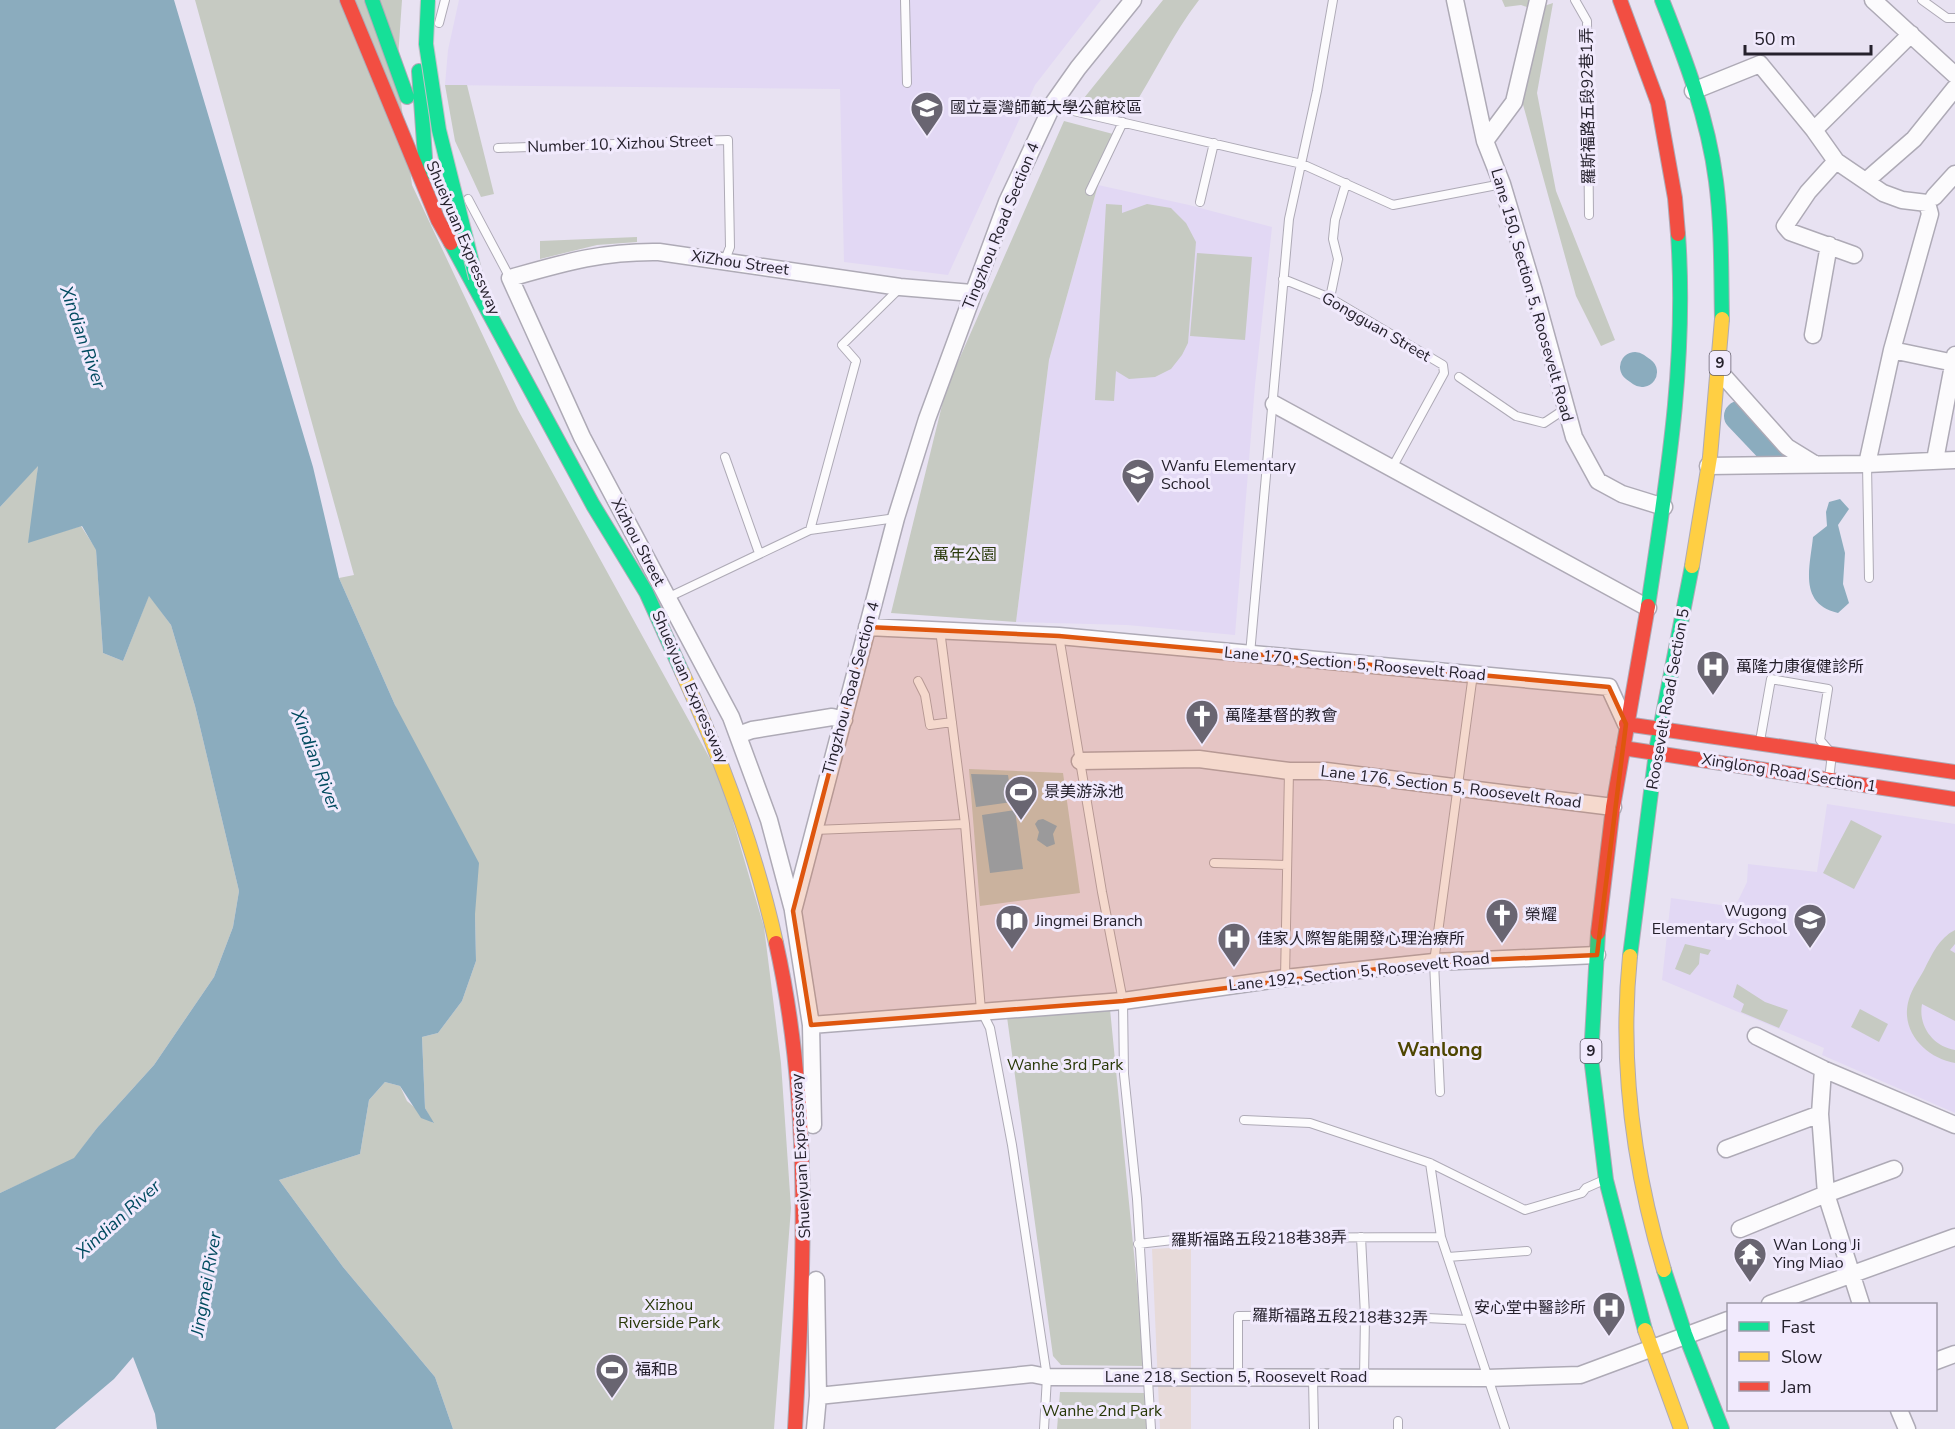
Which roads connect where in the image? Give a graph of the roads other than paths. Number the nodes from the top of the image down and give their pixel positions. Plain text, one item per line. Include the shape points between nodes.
1 (347, 0) edge
2 (372, 0) edge
3 (417, 0) edge
4 (428, 0) edge
5 (446, 0) edge
6 (905, 0) edge
7 (1132, 0) edge
8 (1333, 0) edge
9 (1455, 0) edge
10 (1538, 0) edge
11 (1575, 0) edge
12 (1620, 0) edge
13 (1648, 0) edge
14 (1662, 0) edge
15 (1873, 0) edge
16 (1922, 0) edge
17 (1955, 18) edge
18 (1911, 34) junction
19 (1669, 59) dead end
20 (1955, 75) edge
21 (907, 83) dead end
22 (1955, 88) edge
23 (1685, 95) junction
24 (1054, 102) junction
25 (1123, 122) junction
26 (1814, 130) junction
27 (1485, 141) junction
28 (1214, 143) junction
29 (498, 148) dead end
30 (1836, 161) junction
31 (1302, 164) junction
32 (1955, 174) edge
33 (1867, 180) junction
34 (1346, 183) junction
35 (1502, 184) junction
36 (1090, 191) dead end
37 (1930, 200) junction
38 (1200, 202) dead end
39 (1589, 215) dead end
40 (438, 220) junction
41 (1829, 245) junction
42 (1854, 255) dead end
43 (724, 261) junction
44 (1707, 277) dead end
45 (476, 278) junction
46 (510, 278) junction
47 (1283, 279) junction
48 (900, 287) junction
49 (972, 293) junction
50 (1330, 298) junction
51 (1707, 300) dead end
52 (1706, 334) dead end
53 (1813, 335) dead end
54 (1892, 350) junction
55 (1954, 359) edge
56 (1720, 372) junction
57 (1459, 377) dead end
58 (1274, 404) junction
59 (1565, 409) junction
60 (1698, 434) dead end
61 (725, 457) dead end
62 (1935, 460) junction
63 (1955, 460) edge
64 (1814, 464) junction
65 (1867, 464) junction
66 (1708, 466) junction
67 (1392, 468) junction
68 (1664, 507) junction
69 (896, 518) junction
70 (810, 530) junction
71 (759, 553) junction
72 (1869, 578) dead end
73 (667, 598) junction
74 (1671, 598) dead end
75 (1648, 608) junction
76 (867, 627) junction
77 (940, 629) junction
78 (1059, 636) junction
79 (1250, 654) junction
80 (1473, 674) junction
81 (918, 681) dead end
82 (844, 720) junction
83 (952, 722) junction
84 (1626, 724) junction
85 (1660, 730) junction
86 (738, 735) junction
87 (1759, 744) junction
88 (1623, 748) junction
89 (1657, 753) junction
90 (1832, 754) junction
91 (1080, 761) junction
92 (1289, 771) junction
93 (1955, 772) edge
94 (1828, 779) junction
95 (1456, 789) junction
96 (1955, 799) edge
97 (1613, 807) junction
98 (965, 824) junction
99 (814, 830) junction
100 (1214, 863) dead end
101 (1287, 865) junction
102 (793, 911) junction
103 (1597, 954) junction
104 (1434, 962) junction
105 (1285, 978) junction
106 (1123, 1001) junction
107 (981, 1010) junction
108 (811, 1025) junction
109 (1756, 1036) dead end
110 (1823, 1069) junction
111 (1440, 1092) dead end
112 (1820, 1114) junction
113 (1244, 1120) dead end
114 (1955, 1125) edge
115 (1726, 1149) dead end
116 (1430, 1163) junction
117 (1894, 1169) dead end
118 (1606, 1180) junction
119 (1826, 1194) junction
120 (1740, 1229) dead end
121 (1361, 1237) junction
122 (1442, 1237) junction
123 (1955, 1237) edge
124 (1138, 1244) junction
125 (1527, 1251) dead end
126 (1448, 1257) junction
127 (1851, 1275) junction
128 (1775, 1303) edge
129 (1860, 1303) edge
130 (1365, 1315) junction
131 (1468, 1320) junction
132 (1727, 1320) edge
133 (1686, 1336) junction
134 (1652, 1350) junction
135 (1955, 1354) edge
136 (1937, 1360) edge
137 (1047, 1377) junction
138 (1148, 1377) junction
139 (1238, 1378) junction
140 (1313, 1378) junction
141 (1364, 1378) junction
142 (1487, 1378) junction
143 (818, 1396) junction
144 (1899, 1411) edge
145 (796, 1429) edge
146 (815, 1429) edge
147 (1044, 1429) edge
148 (1152, 1429) edge
149 (1314, 1429) edge
150 (1505, 1429) edge
151 (1682, 1429) edge
152 (1722, 1429) edge
153 (1907, 1429) edge

1 - 40 main road
2 - 45 main road, Shueiyuan Expressway, bridge via 436,180
3 - 40 main road via 426,172
4 - 45 main road, bridge via 426,44 439,130
5 - 46 lane via 437,33 432,96 438,126 452,167
6 - 21 lane
7 - 24 street, Tingzhou Road Section 4
8 - 31 lane
9 - 27 street, Lane 150, Section 5, Roosevelt Road
10 - 27 street via 1514,102
11 - 39 lane, 羅斯福路五段92巷1弄 via 1587,21
12 - 68 main road, 9 via 1658,103 1681,254 1675,428
13 - 19 main road
14 - 23 main road, Roosevelt Road Section 5 / 9
15 - 18 street
16 - 17 lane via 1947,18
18 - 20 street
18 - 26 street
22 - 33 street via 1914,139
23 - 26 street via 1760,64
23 - 56 main road, Roosevelt Road Section 5 / 9 via 1709,141 1716,183 1721,274
24 - 25 lane via 1069,110
24 - 49 street, Tingzhou Road Section 4 via 1007,202
25 - 28 lane
25 - 36 lane
26 - 30 street
27 - 35 street, Lane 150, Section 5, Roosevelt Road
28 - 31 lane
28 - 38 lane
29 - 43 lane, Number 10, Xizhou Street via 728,140 730,247
30 - 33 street
30 - 41 street via 1797,205 1785,226 1790,232
31 - 34 lane
31 - 47 lane via 1289,219
32 - 37 street
33 - 37 street via 1883,193 1902,200
34 - 35 lane via 1393,205
34 - 50 lane via 1335,220 1333,239 1338,259
35 - 59 street, Lane 150, Section 5, Roosevelt Road
37 - 54 street via 1930,214
40 - 145 main road, Shueiyuan Expressway via 593,505 646,592 720,756 768,905 793,1039 804,1184
41 - 42 street
41 - 53 street
43 - 46 street, XiZhou Street via 658,252 620,252 593,255
43 - 48 street, XiZhou Street
44 - 51 main road
45 - 145 main road, Shueiyuan Expressway via 533,390 658,614 721,755 760,872 793,1023 803,1141 807,1225
46 - 73 street, Xizhou Street via 582,437
47 - 50 lane, Gongguan Street
47 - 58 lane
48 - 49 street, XiZhou Street
48 - 70 lane via 843,345 856,361
49 - 69 street, Tingzhou Road Section 4
50 - 67 lane, Gongguan Street via 1443,365 1444,373
52 - 60 main road, 9
54 - 55 street
54 - 65 street
55 - 62 street
56 - 64 street via 1787,447
56 - 66 main road, Roosevelt Road Section 5 / 9
57 - 59 lane via 1515,416 1544,423
58 - 67 street
58 - 79 lane
59 - 68 street, Lane 150, Section 5, Roosevelt Road via 1574,437 1598,481 1622,494
61 - 71 lane
62 - 63 street
62 - 65 street
64 - 65 street
64 - 66 street
65 - 72 lane
66 - 85 main road, Roosevelt Road Section 5 / 9
67 - 75 street
68 - 75 main road, 9
69 - 70 lane
69 - 76 street, Tingzhou Road Section 4
70 - 71 lane
71 - 73 lane
73 - 86 street, Xizhou Street
74 - 85 main road, 9 via 1658,679
75 - 84 main road, 9
76 - 77 street, Lane 170, Section 5, Roosevelt Road
76 - 82 street, Tingzhou Road Section 4
77 - 78 street, Lane 170, Section 5, Roosevelt Road
77 - 83 lane
78 - 79 street, Lane 170, Section 5, Roosevelt Road
78 - 91 lane
79 - 80 street, Lane 170, Section 5, Roosevelt Road
80 - 84 street, Lane 170, Section 5, Roosevelt Road via 1609,687
80 - 95 lane
81 - 83 lane via 930,724
82 - 86 street via 832,717
82 - 99 street, Tingzhou Road Section 4
83 - 98 lane
84 - 85 main road, Xinglong Road Section 1
84 - 88 main road, 9
85 - 87 main road, Xinglong Road Section 1
85 - 89 main road, Roosevelt Road Section 5 / 9
86 - 102 street, Xizhou Street via 769,820
87 - 90 main road, Xinglong Road Section 1
87 - 90 lane via 1771,680 1828,689 1820,740
88 - 89 main road, Xinglong Road Section 1
88 - 97 main road, 9
89 - 94 main road, Xinglong Road Section 1
89 - 133 main road, Roosevelt Road Section 5 / 9 via 1631,946 1625,1037 1628,1098 1641,1182
90 - 93 main road, Xinglong Road Section 1
90 - 94 lane
91 - 92 street, Lane 176, Section 5, Roosevelt Road via 1199,759
91 - 106 lane
92 - 95 street, Lane 176, Section 5, Roosevelt Road via 1326,771
92 - 101 lane
94 - 96 main road, Xinglong Road Section 1
95 - 97 street, Lane 176, Section 5, Roosevelt Road
95 - 104 lane
97 - 103 main road, 9
98 - 99 lane
98 - 107 lane
99 - 102 street, Tingzhou Road Section 4
100 - 101 lane
101 - 105 lane
102 - 108 street, Tingzhou Road Section 4
103 - 104 street, Lane 192, Section 5, Roosevelt Road
103 - 118 main road, 9 via 1591,1057
104 - 105 street, Lane 192, Section 5, Roosevelt Road
104 - 111 lane
105 - 106 street, Lane 192, Section 5, Roosevelt Road
106 - 107 street, Lane 192, Section 5, Roosevelt Road
106 - 124 lane via 1124,1074
107 - 108 street, Lane 192, Section 5, Roosevelt Road
107 - 137 lane via 990,1028 1012,1145
108 - 143 street, Tingzhou Road Section 4
109 - 110 street
110 - 112 street
110 - 114 street
112 - 115 street
112 - 119 street
113 - 116 lane via 1310,1124
116 - 118 lane via 1525,1209 1582,1193
116 - 122 lane
117 - 119 street
118 - 134 main road, 9
119 - 120 street
119 - 127 street
121 - 122 lane, 羅斯福路五段218巷38弄
121 - 124 lane, 羅斯福路五段218巷38弄 via 1190,1238
121 - 130 lane
122 - 126 lane
123 - 127 street
124 - 138 lane
125 - 126 lane
126 - 131 lane
127 - 128 street
127 - 129 street
130 - 131 lane, 羅斯福路五段218巷32弄
130 - 139 lane, 羅斯福路五段218巷32弄 via 1238,1316
130 - 141 lane
131 - 142 lane
132 - 133 street, Lane 218, Section 5, Roosevelt Road
133 - 134 street, Lane 218, Section 5, Roosevelt Road
133 - 152 main road, Roosevelt Road Section 5 / 9
134 - 142 street, Lane 218, Section 5, Roosevelt Road via 1580,1375
134 - 151 main road, 9
135 - 136 street
137 - 138 street, Lane 218, Section 5, Roosevelt Road
137 - 143 street, Lane 218, Section 5, Roosevelt Road via 1032,1374
137 - 147 lane
138 - 139 street, Lane 218, Section 5, Roosevelt Road
138 - 148 lane
139 - 140 street, Lane 218, Section 5, Roosevelt Road
140 - 141 street, Lane 218, Section 5, Roosevelt Road
140 - 149 lane
141 - 142 street, Lane 218, Section 5, Roosevelt Road
142 - 150 lane
143 - 146 street, Tingzhou Road Section 4
144 - 153 street

